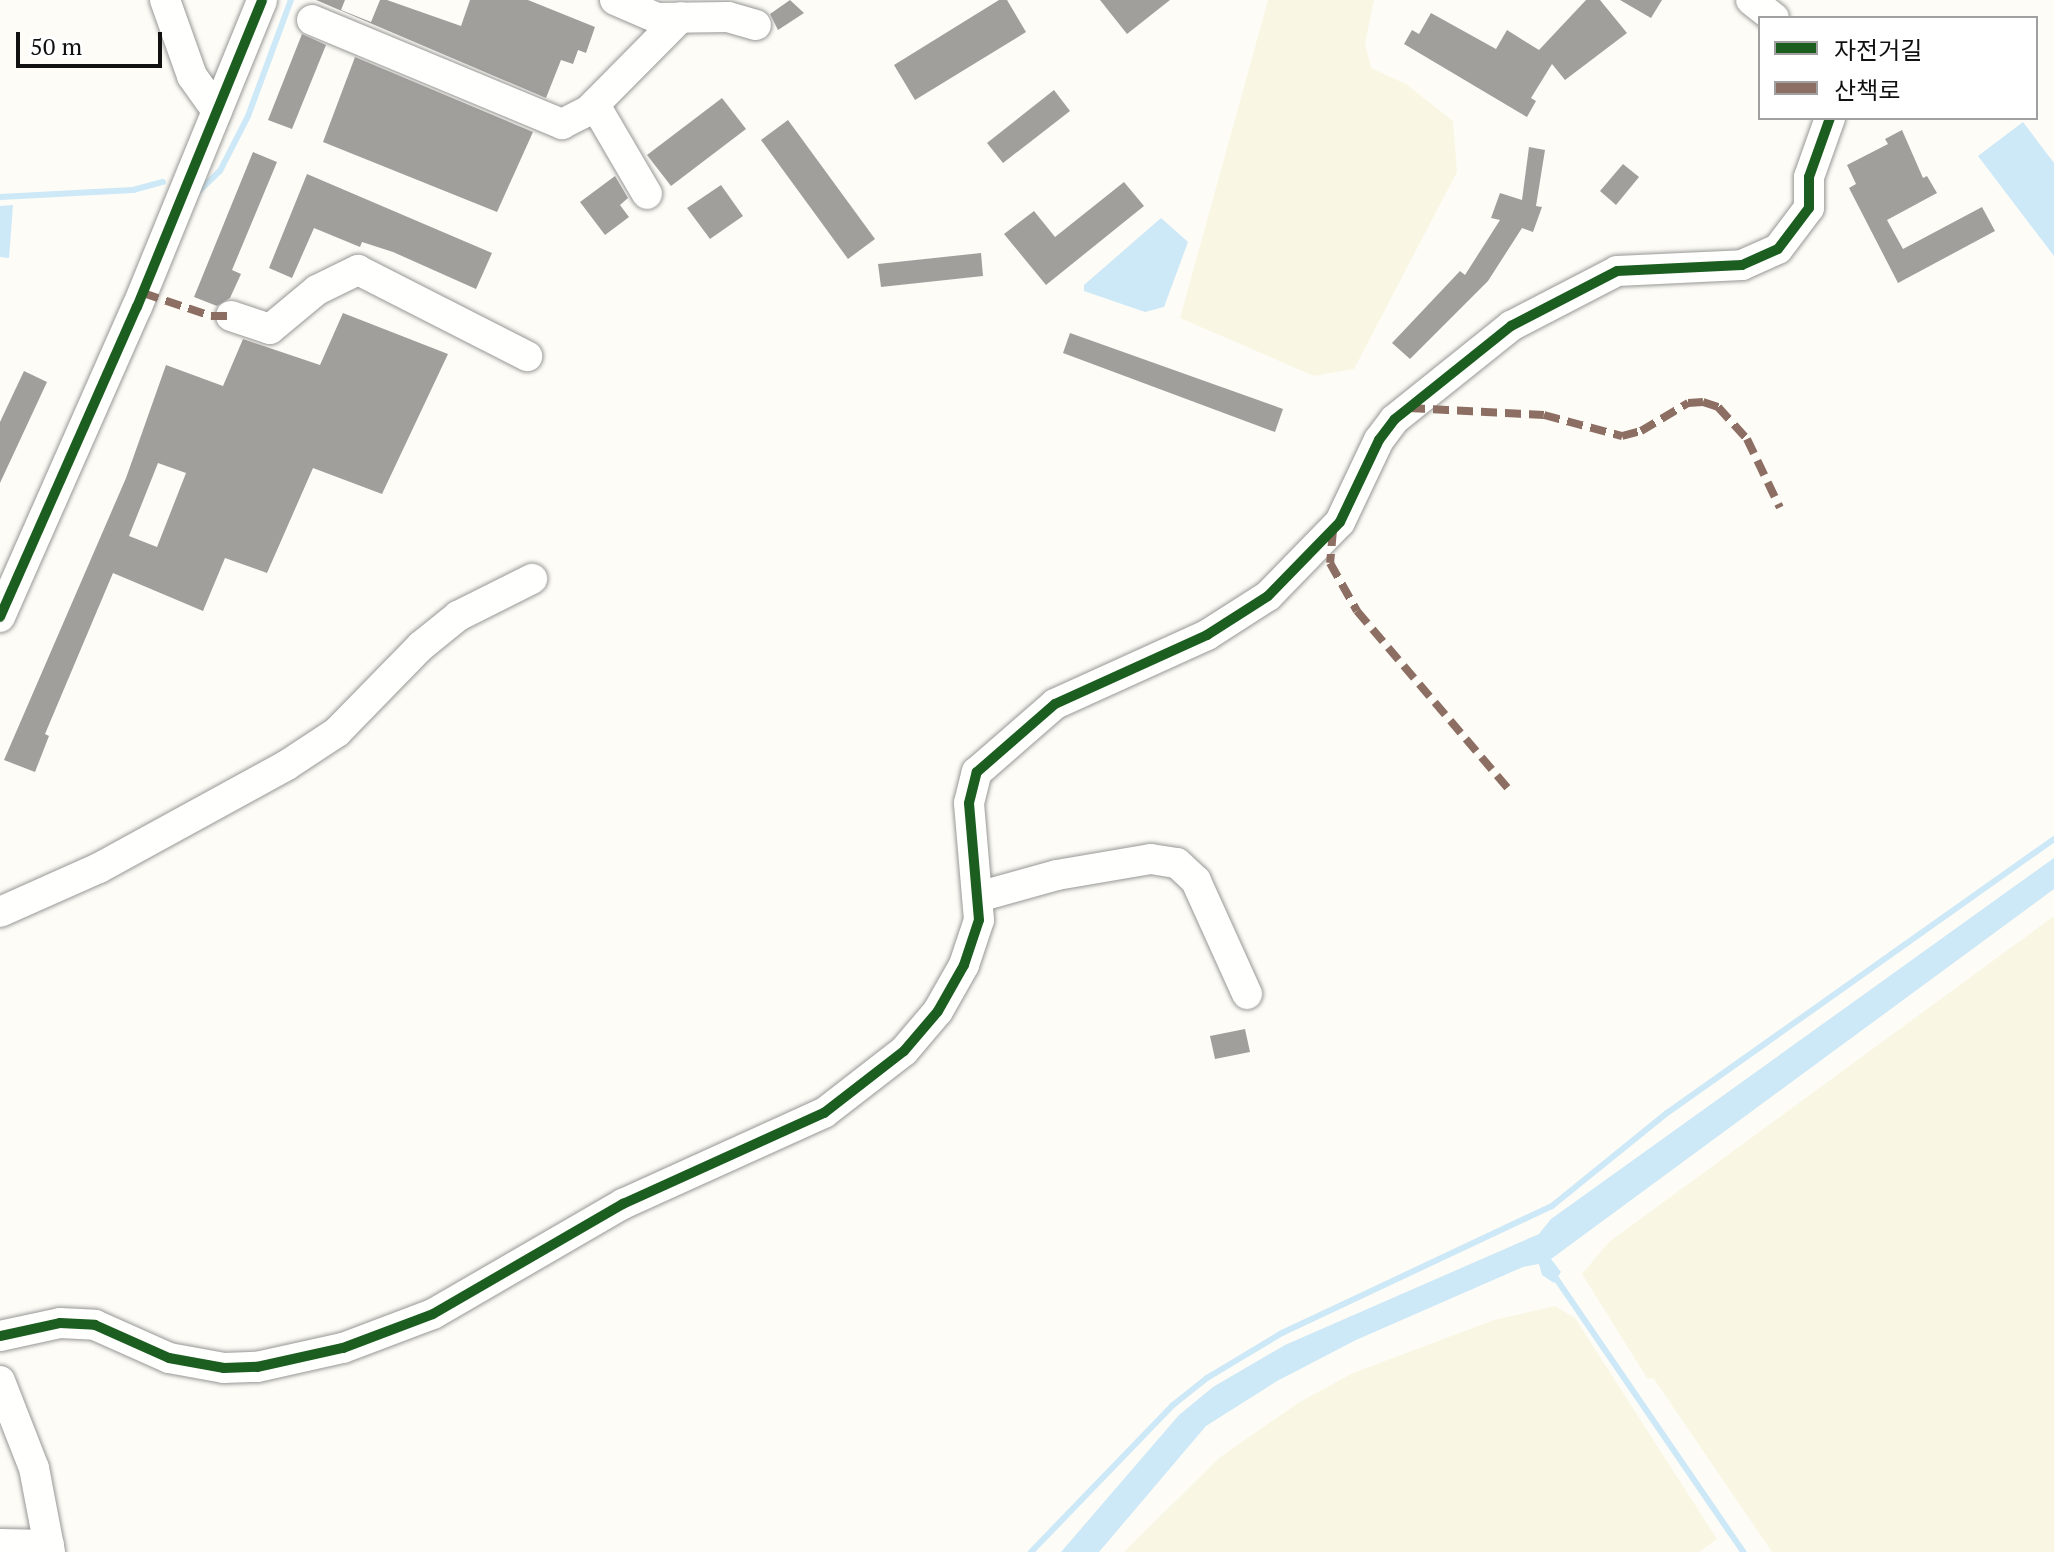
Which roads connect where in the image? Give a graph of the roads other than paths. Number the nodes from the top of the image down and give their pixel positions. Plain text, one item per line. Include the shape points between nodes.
1 (165, 0) edge
2 (262, 0) edge
3 (615, 0) edge
4 (1751, 0) edge
5 (1771, 16) edge
6 (681, 17) junction
7 (312, 20) dead end
8 (756, 25) dead end
9 (595, 105) junction
10 (217, 111) junction
11 (1829, 120) edge
12 (647, 194) dead end
13 (231, 316) dead end
14 (527, 356) dead end
15 (532, 579) dead end
16 (0, 617) edge
17 (978, 897) junction
18 (0, 912) edge
19 (1247, 994) dead end
20 (0, 1336) edge
21 (0, 1381) edge
22 (0, 1544) edge
23 (50, 1549) edge

1 - 10 street via 192,76
2 - 10 street
3 - 6 street via 657,18
4 - 5 street
6 - 8 street via 728,17
6 - 9 street
7 - 9 street via 562,124
9 - 12 street
10 - 16 street
11 - 17 street via 1809,177 1809,208 1778,249 1742,265 1617,271 1511,326 1395,419 1379,440 1340,522 1268,596 1207,635 1055,704 1019,731 977,772 969,803
13 - 14 street via 270,329 317,290 358,270
15 - 18 street via 458,616 337,732 287,765 99,868
17 - 19 street via 1072,872 1151,859 1177,863 1196,881
17 - 20 street via 979,920 964,965 938,1011 876,1075 824,1113 623,1204 433,1314 384,1336 308,1357 224,1368 169,1358 95,1325 60,1323
21 - 23 street via 34,1468
22 - 23 street

